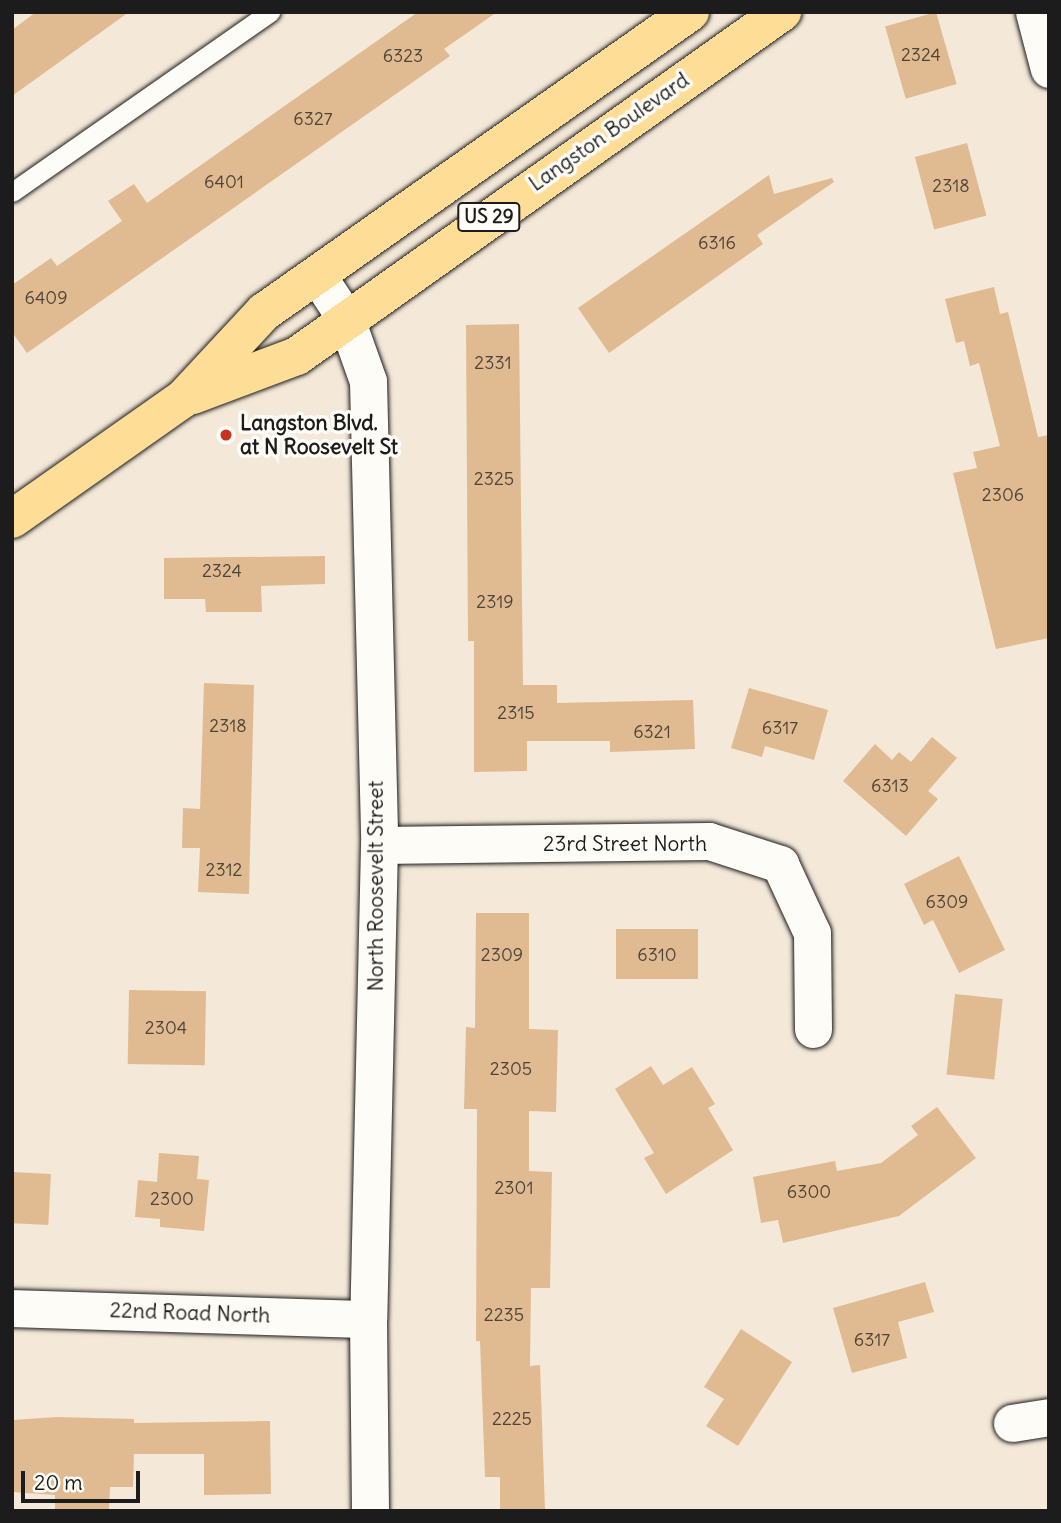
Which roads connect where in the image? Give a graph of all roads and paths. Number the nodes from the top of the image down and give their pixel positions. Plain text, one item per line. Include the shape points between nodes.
1 (270, 12) edge
2 (690, 12) edge
3 (782, 12) edge
4 (1034, 12) edge
5 (1049, 69) edge
6 (12, 192) edge
7 (317, 275) junction
8 (346, 319) junction
9 (184, 398) junction
10 (12, 519) edge
11 (379, 845) junction
12 (813, 1029) dead end
13 (12, 1308) edge
14 (368, 1319) junction
15 (1049, 1417) edge
16 (1012, 1423) dead end
17 (370, 1511) edge

1 - 6 lane
2 - 7 main road, Langston Boulevard / US 29
3 - 8 main road, Langston Boulevard / US 29
4 - 5 street
7 - 8 street, North Roosevelt Street
7 - 9 main road, Langston Boulevard / US 29 via 264,312
8 - 9 main road, Langston Boulevard / US 29 via 296,356
8 - 11 street, North Roosevelt Street via 369,381
9 - 10 main road, Langston Boulevard / US 29
11 - 12 street, 23rd Street North via 709,841 780,864 812,933
11 - 14 street, North Roosevelt Street
13 - 14 street, 22nd Road North
14 - 17 street, North Roosevelt Street
15 - 16 street

